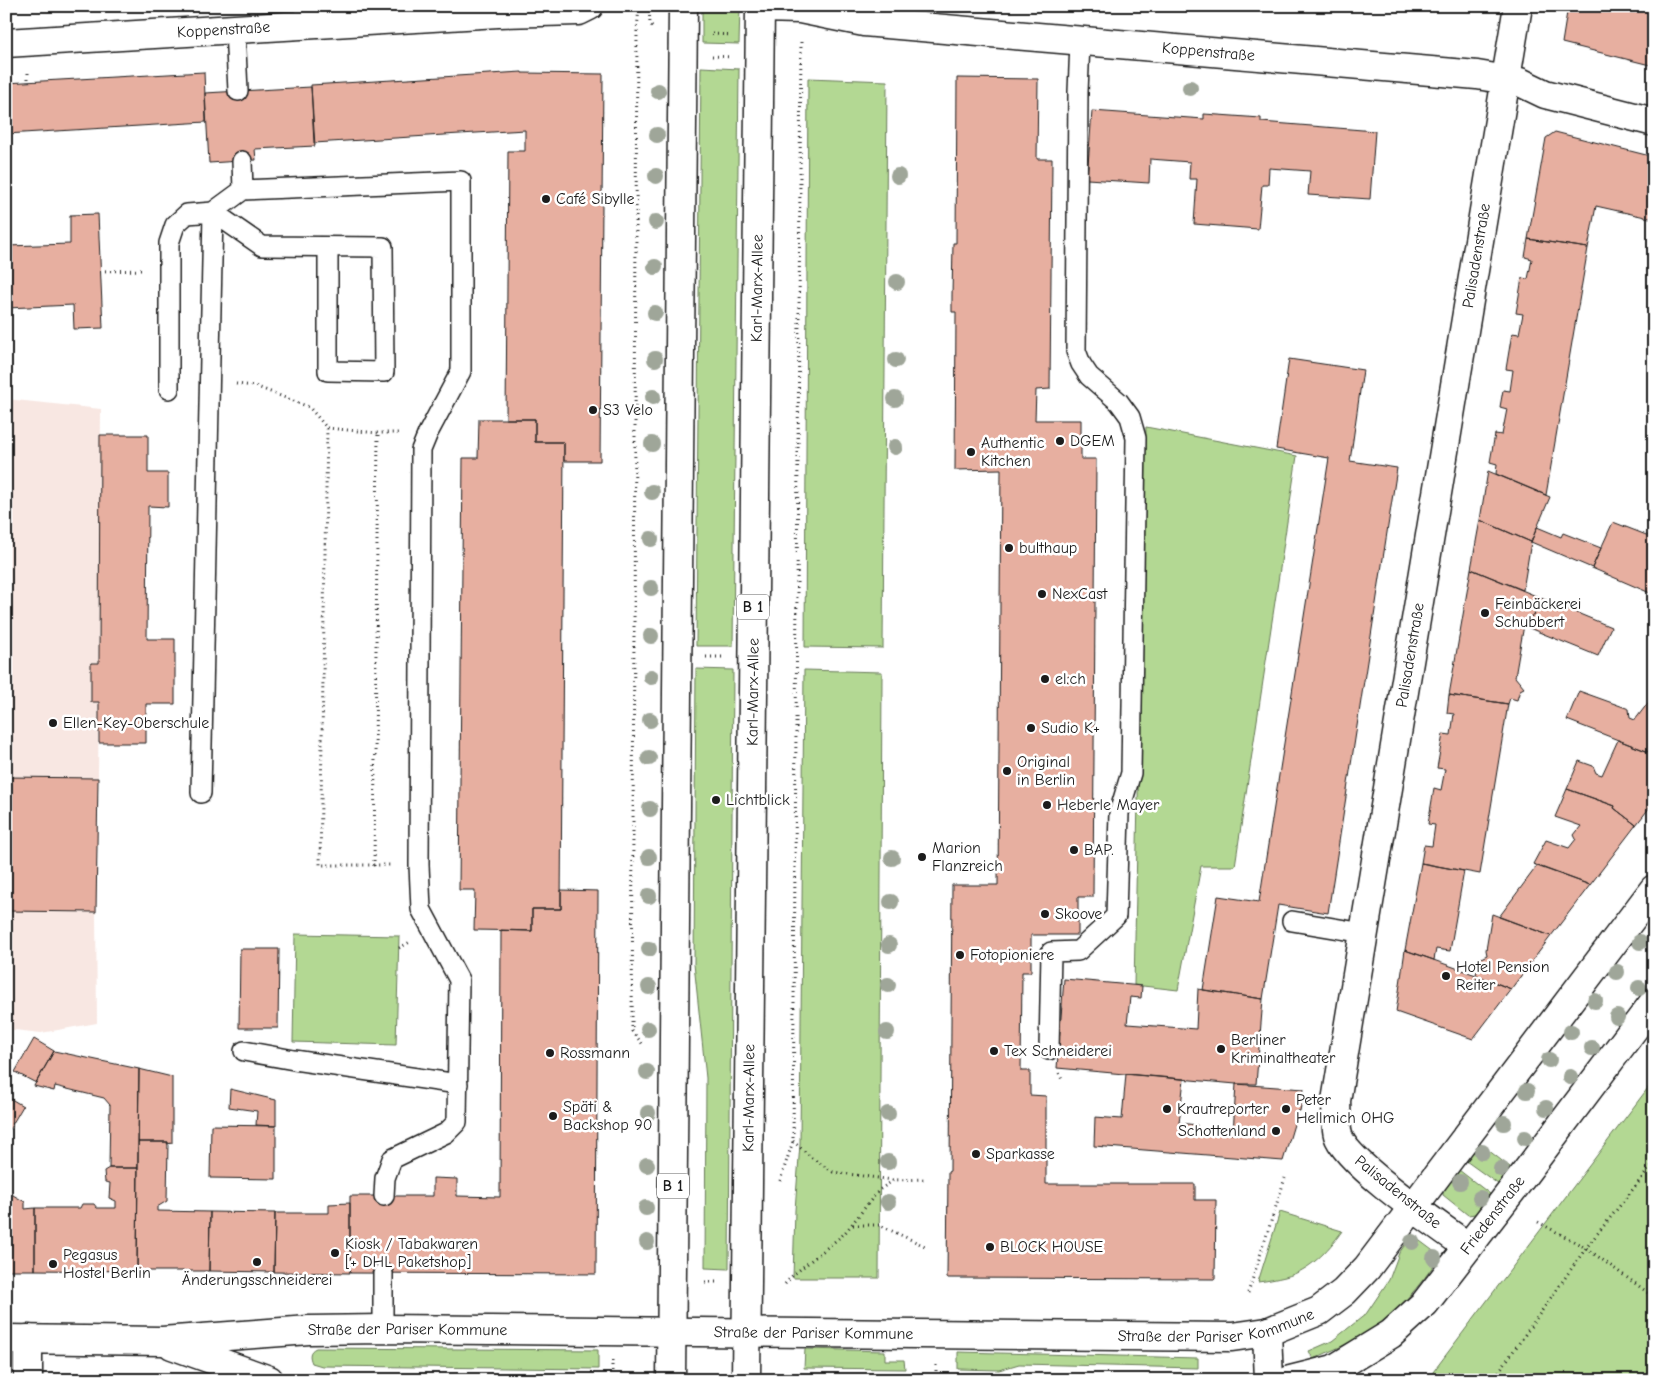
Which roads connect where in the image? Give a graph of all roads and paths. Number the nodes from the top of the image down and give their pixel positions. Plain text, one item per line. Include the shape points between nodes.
1 (589, 6) edge
2 (639, 6) edge
3 (649, 6) edge
4 (683, 6) edge
5 (1221, 6) edge
6 (1518, 6) edge
7 (498, 10) edge
8 (1221, 11) dead end
9 (305, 16) edge
10 (759, 17) edge
11 (235, 29) junction
12 (683, 34) junction
13 (1080, 42) junction
14 (6, 43) edge
15 (711, 56) dead end
16 (739, 57) dead end
17 (28, 73) dead end
18 (1506, 80) junction
19 (28, 82) dead end
20 (238, 91) dead end
21 (1654, 122) edge
22 (242, 161) dead end
23 (243, 190) junction
24 (213, 212) junction
25 (328, 247) junction
26 (169, 268) junction
27 (100, 271) dead end
28 (210, 382) junction
29 (169, 389) dead end
30 (328, 428) junction
31 (378, 433) junction
32 (428, 433) junction
33 (701, 657) dead end
34 (728, 658) dead end
35 (201, 793) dead end
36 (419, 865) junction
37 (374, 866) junction
38 (1654, 889) edge
39 (1292, 921) dead end
40 (1364, 933) junction
41 (1654, 1002) edge
42 (647, 1050) dead end
43 (1049, 1050) dead end
44 (244, 1052) dead end
45 (458, 1084) junction
46 (793, 1141) junction
47 (1654, 1163) edge
48 (782, 1174) dead end
49 (1285, 1178) dead end
50 (927, 1179) dead end
51 (894, 1180) junction
52 (384, 1196) dead end
53 (1413, 1207) junction
54 (1538, 1222) dead end
55 (852, 1225) junction
56 (927, 1247) dead end
57 (1468, 1247) junction
58 (1586, 1248) junction
59 (383, 1273) dead end
60 (785, 1284) dead end
61 (1248, 1293) dead end
62 (1654, 1298) edge
63 (383, 1328) junction
64 (672, 1331) junction
65 (747, 1331) junction
66 (1267, 1332) junction
67 (17, 1339) edge
68 (162, 1341) junction
69 (28, 1380) edge
70 (269, 1380) edge
71 (671, 1380) edge
72 (746, 1380) edge
73 (1269, 1380) edge
74 (1290, 1380) edge
75 (1493, 1380) edge

1 - 7 street, Koppenstraße via 579,10
2 - 42 path via 632,1031
3 - 12 path via 650,24 658,31
4 - 12 street, B 1
5 - 8 path
6 - 18 street, Palisadenstraße
7 - 9 street, Koppenstraße
9 - 11 street, Koppenstraße
10 - 12 path
10 - 13 street, Koppenstraße via 800,9 864,22
10 - 46 path via 800,36
10 - 65 street, Karl-Marx-Allee / B 1
11 - 14 street, Koppenstraße
11 - 20 lane
12 - 64 street, B 1
13 - 18 street, Koppenstraße
13 - 43 lane via 1076,351 1089,376 1119,402 1130,417 1136,438 1131,773 1119,813 1116,916 1078,951 1050,952
15 - 16 path
17 - 19 path
18 - 21 street, Koppenstraße via 1520,82 1545,94
18 - 40 street, Palisadenstraße
22 - 23 lane
23 - 24 lane
23 - 32 lane via 461,182 461,371
24 - 25 lane via 262,246
24 - 26 lane via 187,214 175,225 169,243
24 - 28 lane
25 - 25 lane via 328,371 384,372 383,247
26 - 27 path
26 - 29 lane
28 - 30 path via 254,386 309,407
28 - 35 lane
30 - 31 path
30 - 37 path via 320,865
31 - 32 path
31 - 37 path
32 - 36 lane via 421,450
33 - 34 path
36 - 37 path
36 - 45 lane via 421,909 459,980
38 - 53 street
39 - 40 lane
40 - 53 street, Palisadenstraße via 1336,1101 1338,1136 1344,1148 1369,1172
41 - 57 street, Friedenstraße
44 - 45 lane
45 - 52 lane via 457,1122 446,1133 392,1159 385,1178
46 - 48 path
46 - 51 path via 833,1172
47 - 58 path
49 - 61 path
50 - 51 path
51 - 55 path via 879,1190
53 - 57 street, Palisadenstraße
53 - 66 street, Straße der Pariser Kommune via 1367,1268 1344,1292 1319,1311
54 - 58 path
55 - 56 path via 879,1225
55 - 60 path
57 - 74 street, Friedenstraße via 1425,1303 1391,1334 1334,1369
58 - 62 path
58 - 75 path
59 - 63 lane
63 - 64 street, Straße der Pariser Kommune
63 - 68 street, Straße der Pariser Kommune
64 - 65 street, Straße der Pariser Kommune
64 - 71 street, B 1
65 - 66 street, Straße der Pariser Kommune via 1232,1337
65 - 72 street, Karl-Marx-Allee / B 1
66 - 73 street
67 - 68 street, Straße der Pariser Kommune
67 - 69 street
68 - 70 street, Straße der Pariser Kommune

